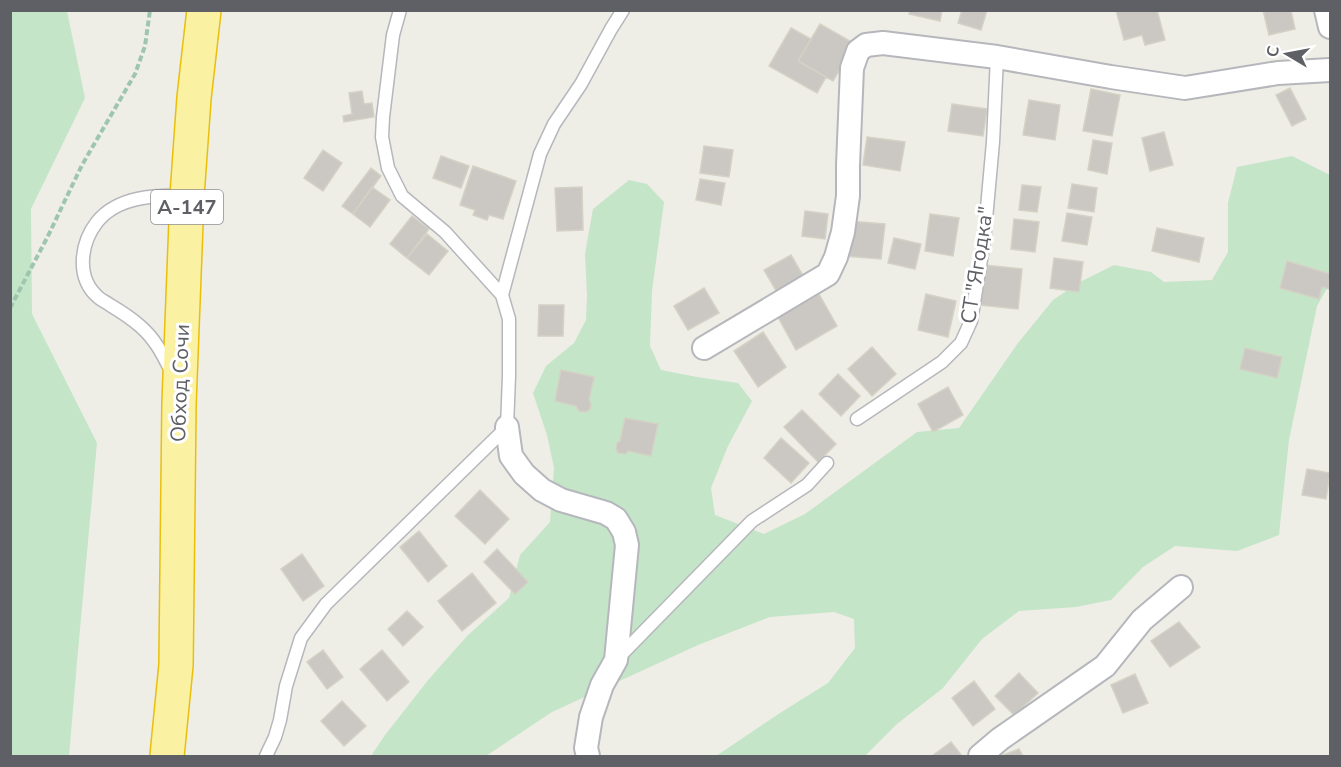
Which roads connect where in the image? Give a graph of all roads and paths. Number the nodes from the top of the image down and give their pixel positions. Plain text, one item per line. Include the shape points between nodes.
1 (150, 10) edge
2 (204, 10) edge
3 (400, 10) edge
4 (623, 10) edge
5 (1326, 10) edge
6 (1330, 27) edge
7 (997, 57) junction
8 (1330, 70) edge
9 (187, 196) junction
10 (502, 295) junction
11 (10, 308) edge
12 (704, 348) dead end
13 (179, 404) junction
14 (857, 419) dead end
15 (507, 427) junction
16 (828, 463) dead end
17 (1181, 587) dead end
18 (616, 660) junction
19 (167, 756) edge
20 (266, 756) edge
21 (588, 756) edge
22 (980, 756) edge

1 - 11 path via 145,46 135,74 82,165
2 - 9 highway, Обход Сочи / А-147
3 - 10 lane via 383,117 388,168 402,196 446,232
4 - 10 lane via 540,154
5 - 6 street
7 - 8 street via 1185,88 1278,73
7 - 12 street via 884,43 866,45 858,51 852,68 848,196 843,232 828,274
7 - 14 lane, СТ "Ягодка" via 984,241 971,321 961,343 942,362
9 - 13 highway, Обход Сочи / А-147
9 - 13 lane via 141,197 103,215 84,246 82,266 87,284 98,297 139,325 159,347 174,377
10 - 15 lane via 509,319
13 - 19 highway, Обход Сочи / А-147 via 176,665
15 - 18 street via 511,456 524,474 561,500 606,513 616,519 624,532 627,545
15 - 20 lane via 326,604 301,638 275,737
16 - 18 lane via 807,485 752,521
17 - 22 street via 1142,620 1105,666
18 - 21 street via 591,717

